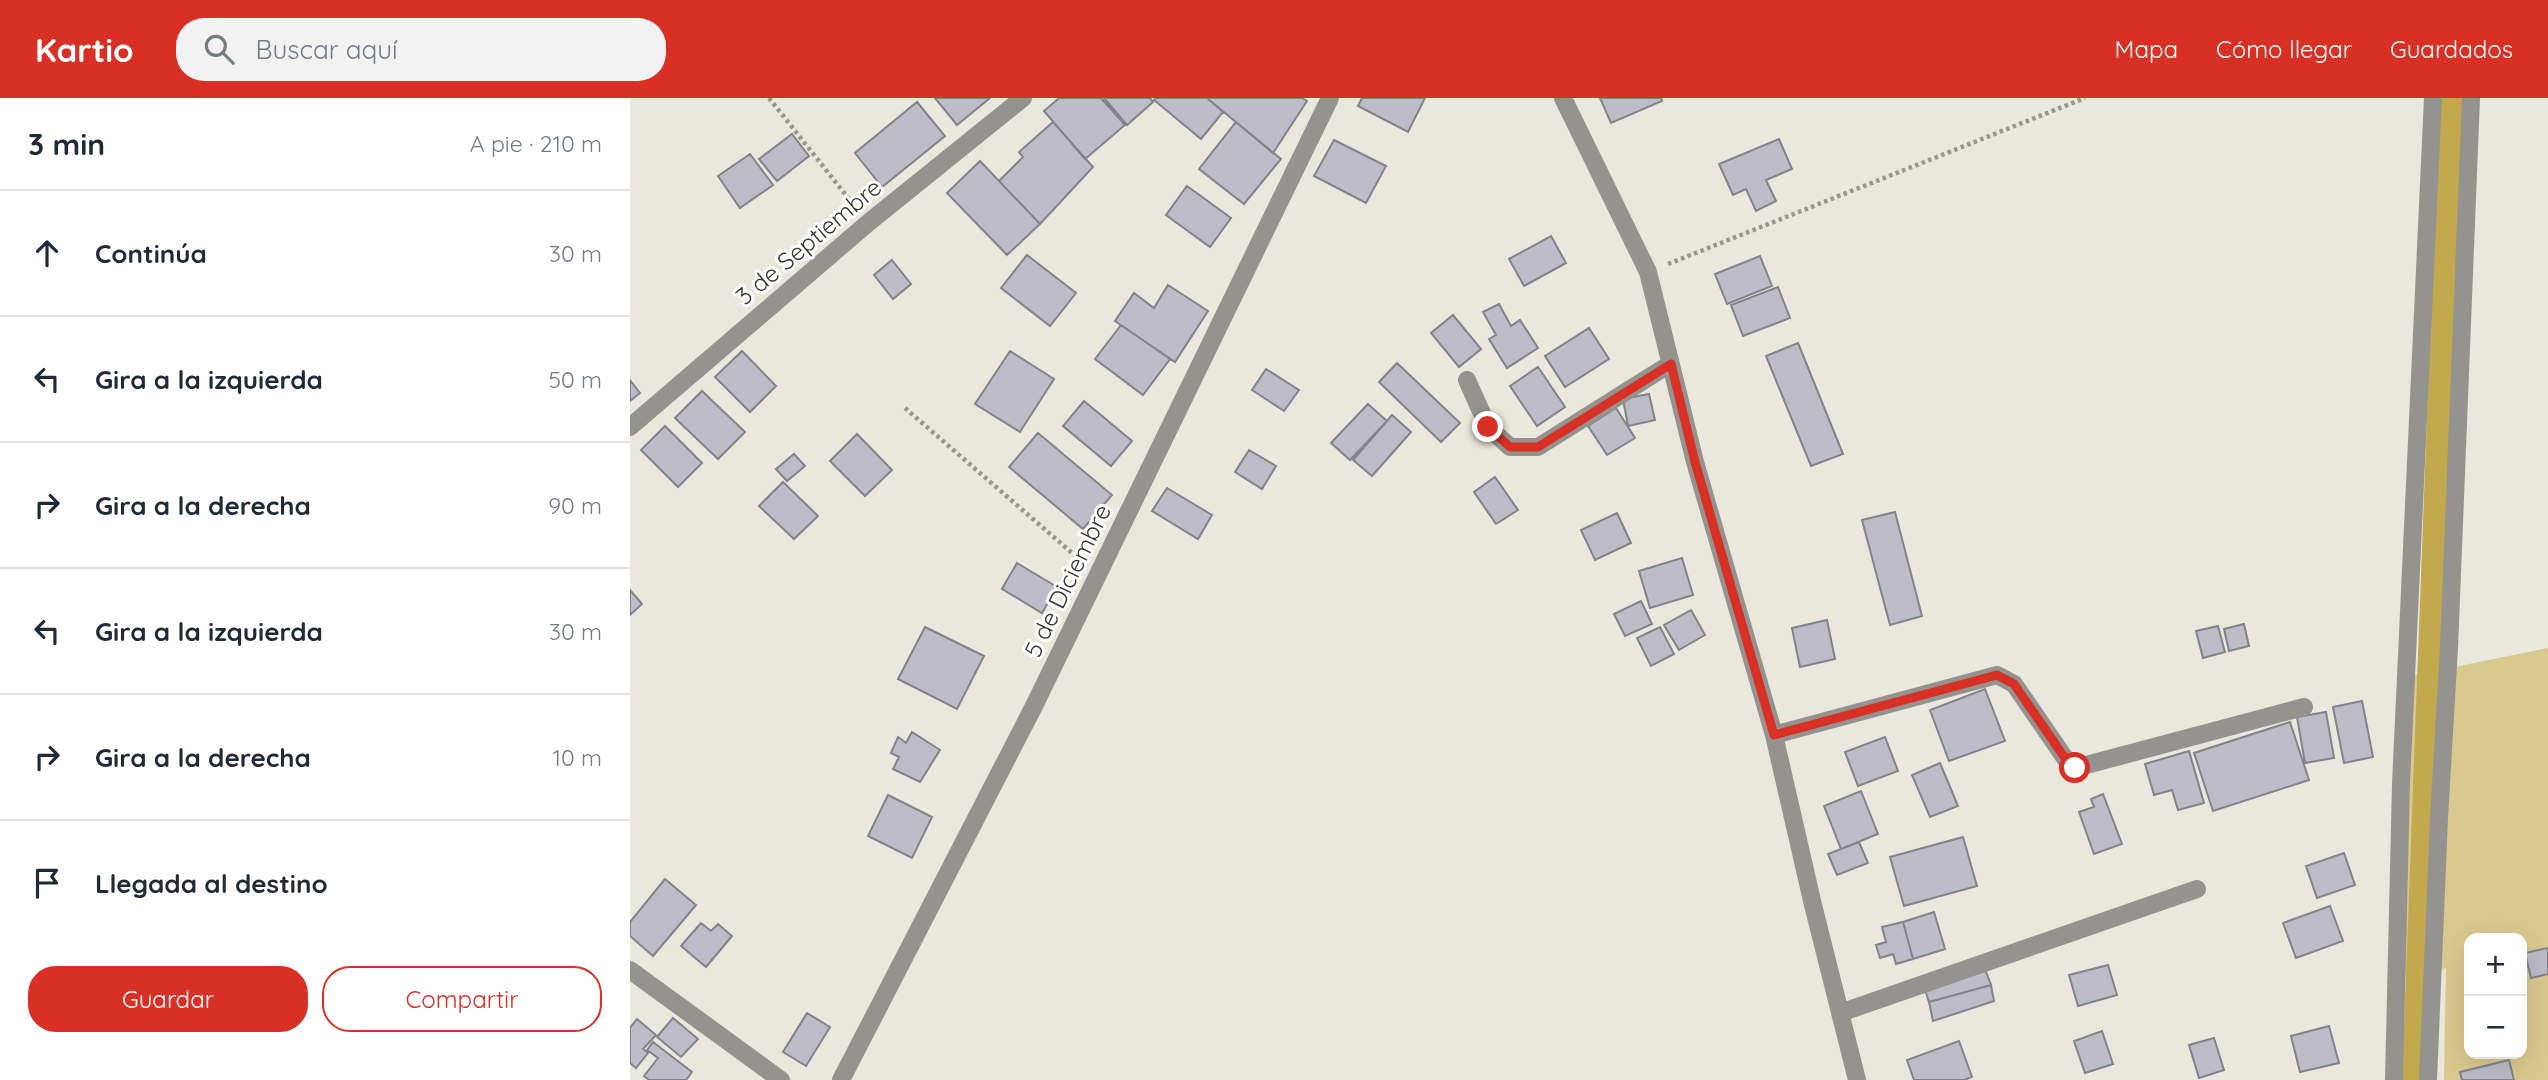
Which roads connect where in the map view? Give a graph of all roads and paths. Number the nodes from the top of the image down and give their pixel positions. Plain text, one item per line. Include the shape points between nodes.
1 (769, 98) edge
2 (1023, 98) edge
3 (1330, 98) edge
4 (1563, 98) edge
5 (2085, 98) edge
6 (2433, 98) edge
7 (2472, 98) edge
8 (868, 223) junction
9 (1647, 272) junction
10 (1671, 364) junction
11 (1467, 380) dead end
12 (905, 408) dead end
13 (630, 426) edge
14 (1098, 575) junction
15 (2304, 707) dead end
16 (1774, 735) junction
17 (2197, 889) dead end
18 (630, 970) edge
19 (1840, 1013) junction
20 (781, 1080) edge
21 (841, 1080) edge
22 (1857, 1080) edge
23 (2394, 1080) edge
24 (2428, 1080) edge

1 - 8 path
2 - 8 street, 3 de Septiembre
3 - 14 street, 5 de Diciembre
4 - 9 street
5 - 9 path
6 - 23 street via 2401,784
7 - 24 street
8 - 13 street, 3 de Septiembre
9 - 10 street
10 - 11 street via 1538,447 1510,447 1488,427
10 - 16 street
12 - 14 path
14 - 21 street, 5 de Diciembre
15 - 16 street via 2075,768 2014,684 1997,675
16 - 19 street
17 - 19 street
18 - 20 street
19 - 22 street

